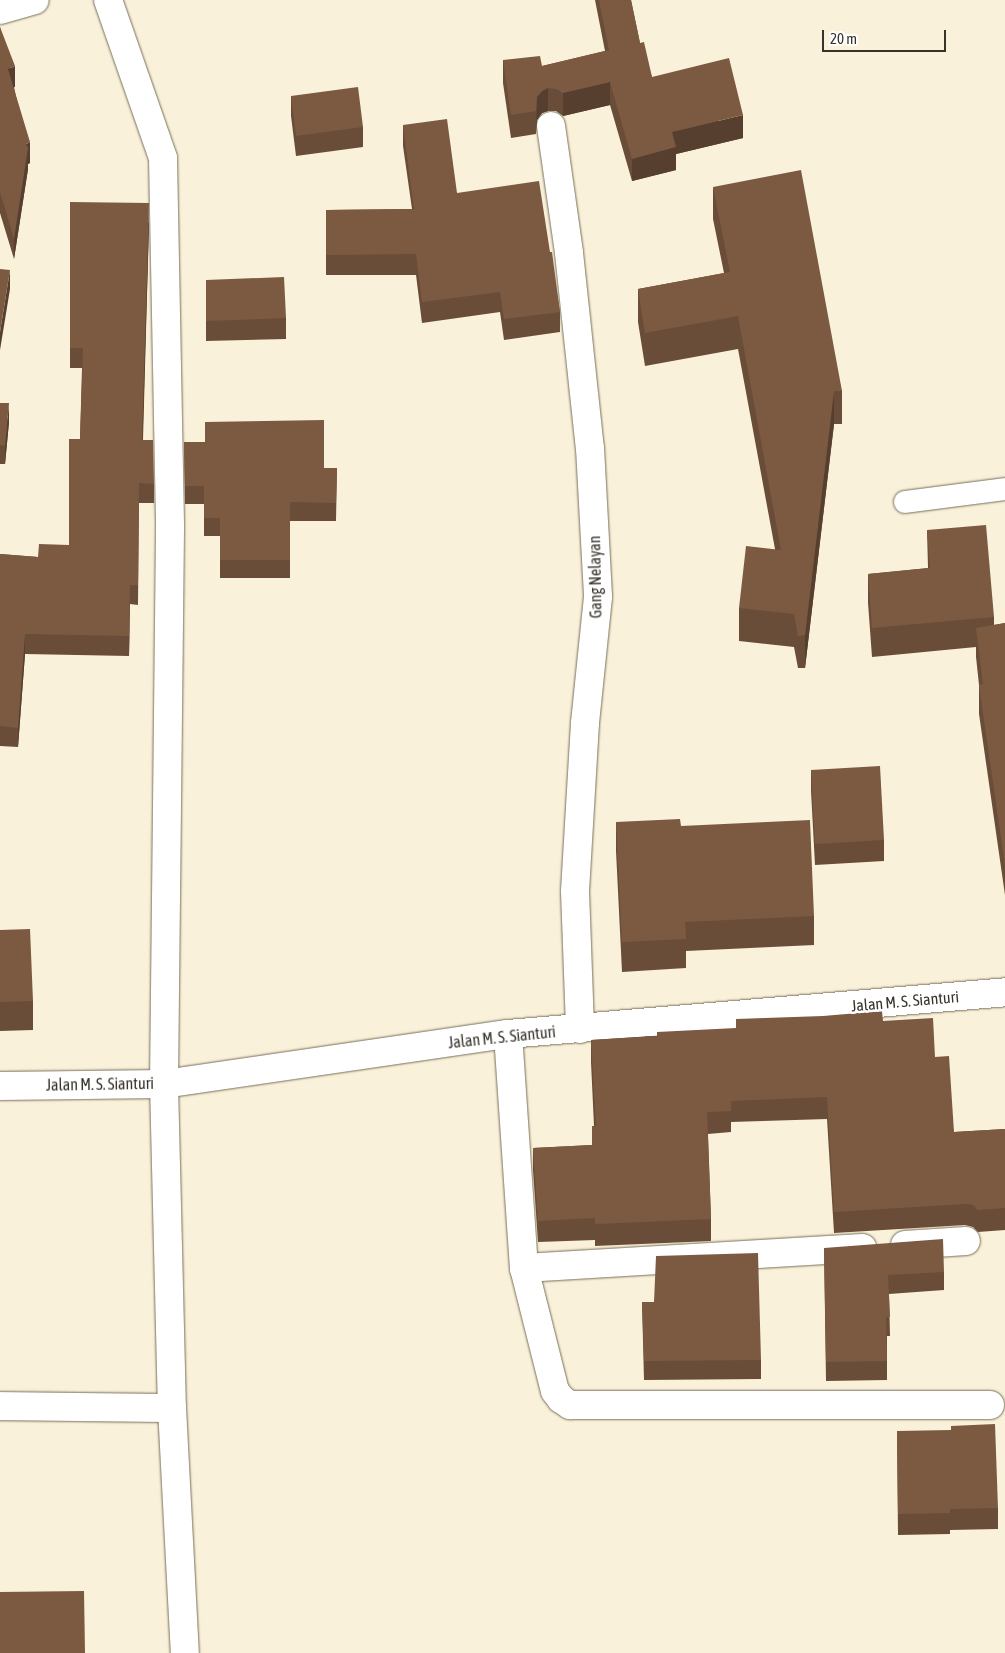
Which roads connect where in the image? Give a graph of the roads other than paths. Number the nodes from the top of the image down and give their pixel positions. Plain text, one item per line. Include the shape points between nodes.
1 (35, 0) edge
2 (108, 0) edge
3 (0, 10) edge
4 (551, 126) dead end
5 (1005, 488) edge
6 (906, 502) dead end
7 (1005, 992) edge
8 (580, 1029) junction
9 (508, 1034) junction
10 (164, 1084) junction
11 (0, 1086) edge
12 (966, 1241) dead end
13 (524, 1268) junction
14 (990, 1405) dead end
15 (0, 1406) edge
16 (172, 1408) junction
17 (185, 1653) edge

1 - 3 main road
2 - 10 main road via 163,158 170,529
4 - 8 main road, Gang Nelayan via 569,253 590,448 598,597 585,723 575,891
5 - 6 lane
7 - 8 main road, Jalan M. S. Sianturi
8 - 9 main road, Jalan M. S. Sianturi
9 - 10 main road, Jalan M. S. Sianturi
9 - 13 main road
10 - 11 main road, Jalan M. S. Sianturi
10 - 16 main road
12 - 13 main road
13 - 14 main road via 555,1391 570,1404
15 - 16 main road
16 - 17 main road

